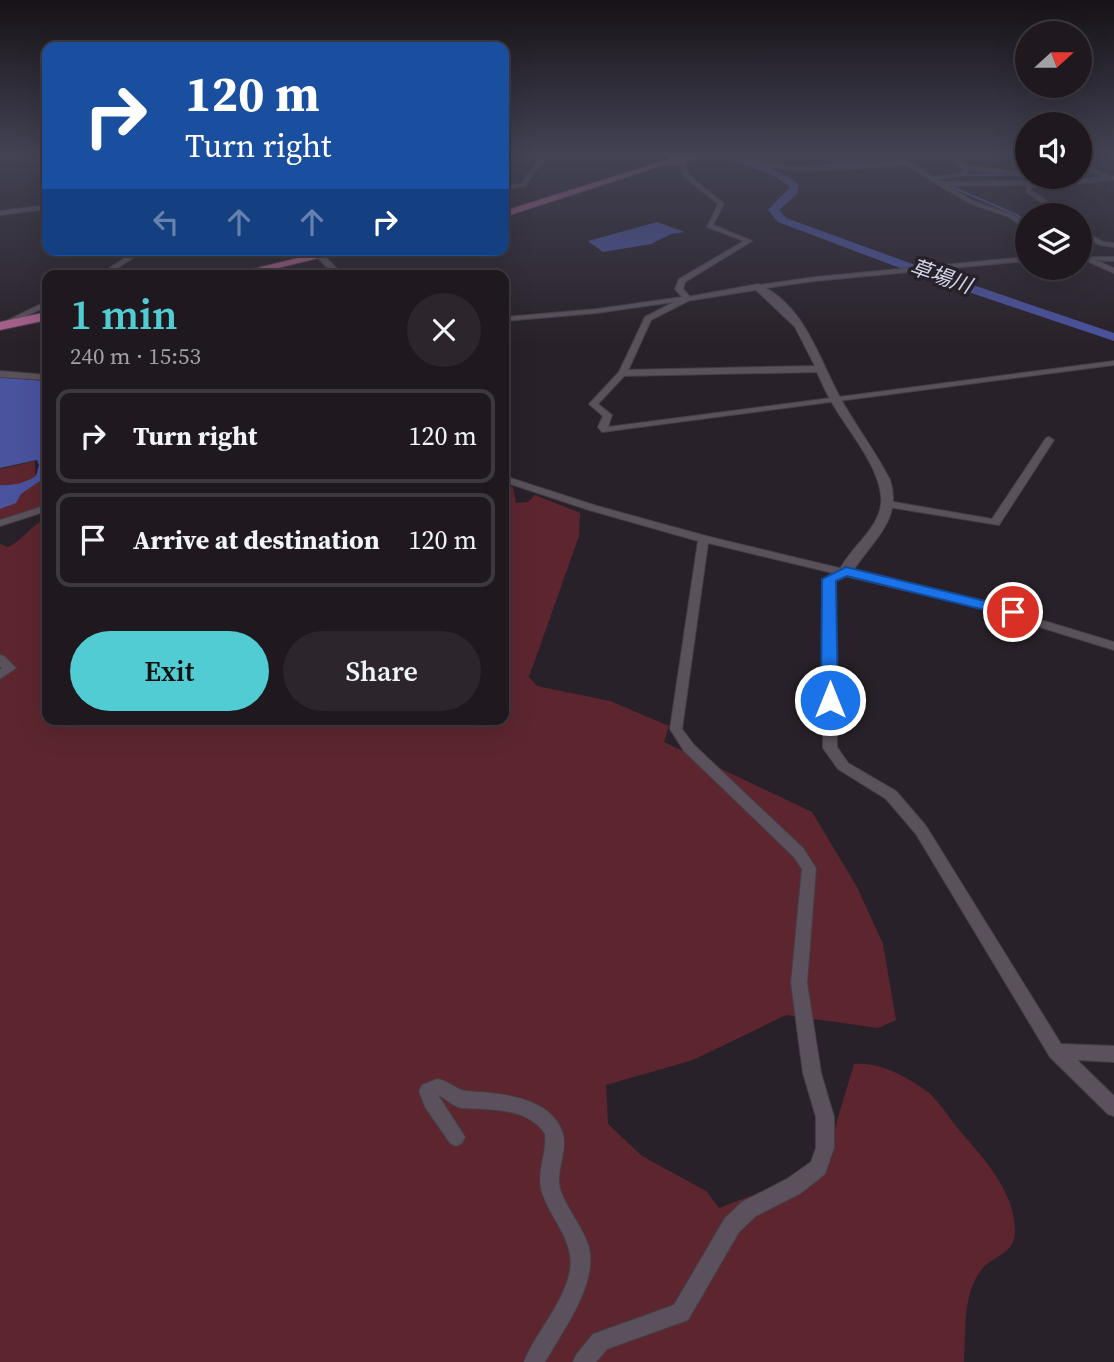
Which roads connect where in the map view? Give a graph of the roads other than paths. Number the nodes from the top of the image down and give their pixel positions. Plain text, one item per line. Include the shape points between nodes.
1 (714, 217) edge
2 (1092, 240) edge
3 (1092, 242) edge
4 (1096, 242) junction
5 (1114, 245) edge
6 (132, 256) edge
7 (306, 256) edge
8 (320, 256) edge
9 (1092, 258) edge
10 (1114, 259) edge
11 (1015, 260) edge
12 (1092, 262) edge
13 (110, 270) edge
14 (253, 270) edge
15 (334, 270) edge
16 (1114, 271) edge
17 (758, 287) junction
18 (687, 298) junction
19 (42, 306) edge
20 (42, 317) edge
21 (509, 319) edge
22 (2, 326) edge
23 (1114, 363) edge
24 (821, 369) junction
25 (623, 373) junction
26 (0, 374) edge
27 (42, 378) edge
28 (836, 400) junction
29 (1049, 440) dead end
30 (509, 481) edge
31 (888, 504) junction
32 (42, 510) edge
33 (0, 523) edge
34 (703, 539) junction
35 (846, 571) junction
36 (1114, 646) edge
37 (0, 659) edge
38 (0, 674) edge
39 (1056, 1052) junction
40 (1114, 1054) edge
41 (1114, 1108) edge
42 (456, 1137) dead end
43 (534, 1362) edge
44 (583, 1362) edge

1 - 18 street via 709,226 749,242 682,281 679,289
2 - 4 street
3 - 4 street
4 - 5 street
6 - 13 street
7 - 14 main road
8 - 15 street
9 - 10 street
11 - 17 street
12 - 16 street
17 - 18 street
17 - 24 street via 802,331
18 - 21 street
18 - 25 street via 648,319
19 - 22 street
20 - 22 main road
23 - 28 street
24 - 25 street
24 - 28 street
25 - 28 street via 593,404 608,415 605,430
26 - 27 street
28 - 31 street via 881,475
29 - 31 street via 995,523
30 - 34 street
31 - 35 street via 880,526
32 - 33 street
34 - 35 street
34 - 44 street via 677,729 690,748 809,868 800,983 812,1073 825,1117 825,1148 818,1168 749,1209 732,1225 681,1313 600,1341
35 - 36 street via 1013,612
35 - 39 street via 829,579 830,748 843,766 891,795 921,830
37 - 38 street via 10,668
39 - 40 street
39 - 41 street
42 - 43 street via 431,1101 428,1091 435,1086 461,1100 494,1099 534,1112 550,1122 555,1134 549,1165 551,1191 580,1247 581,1268

